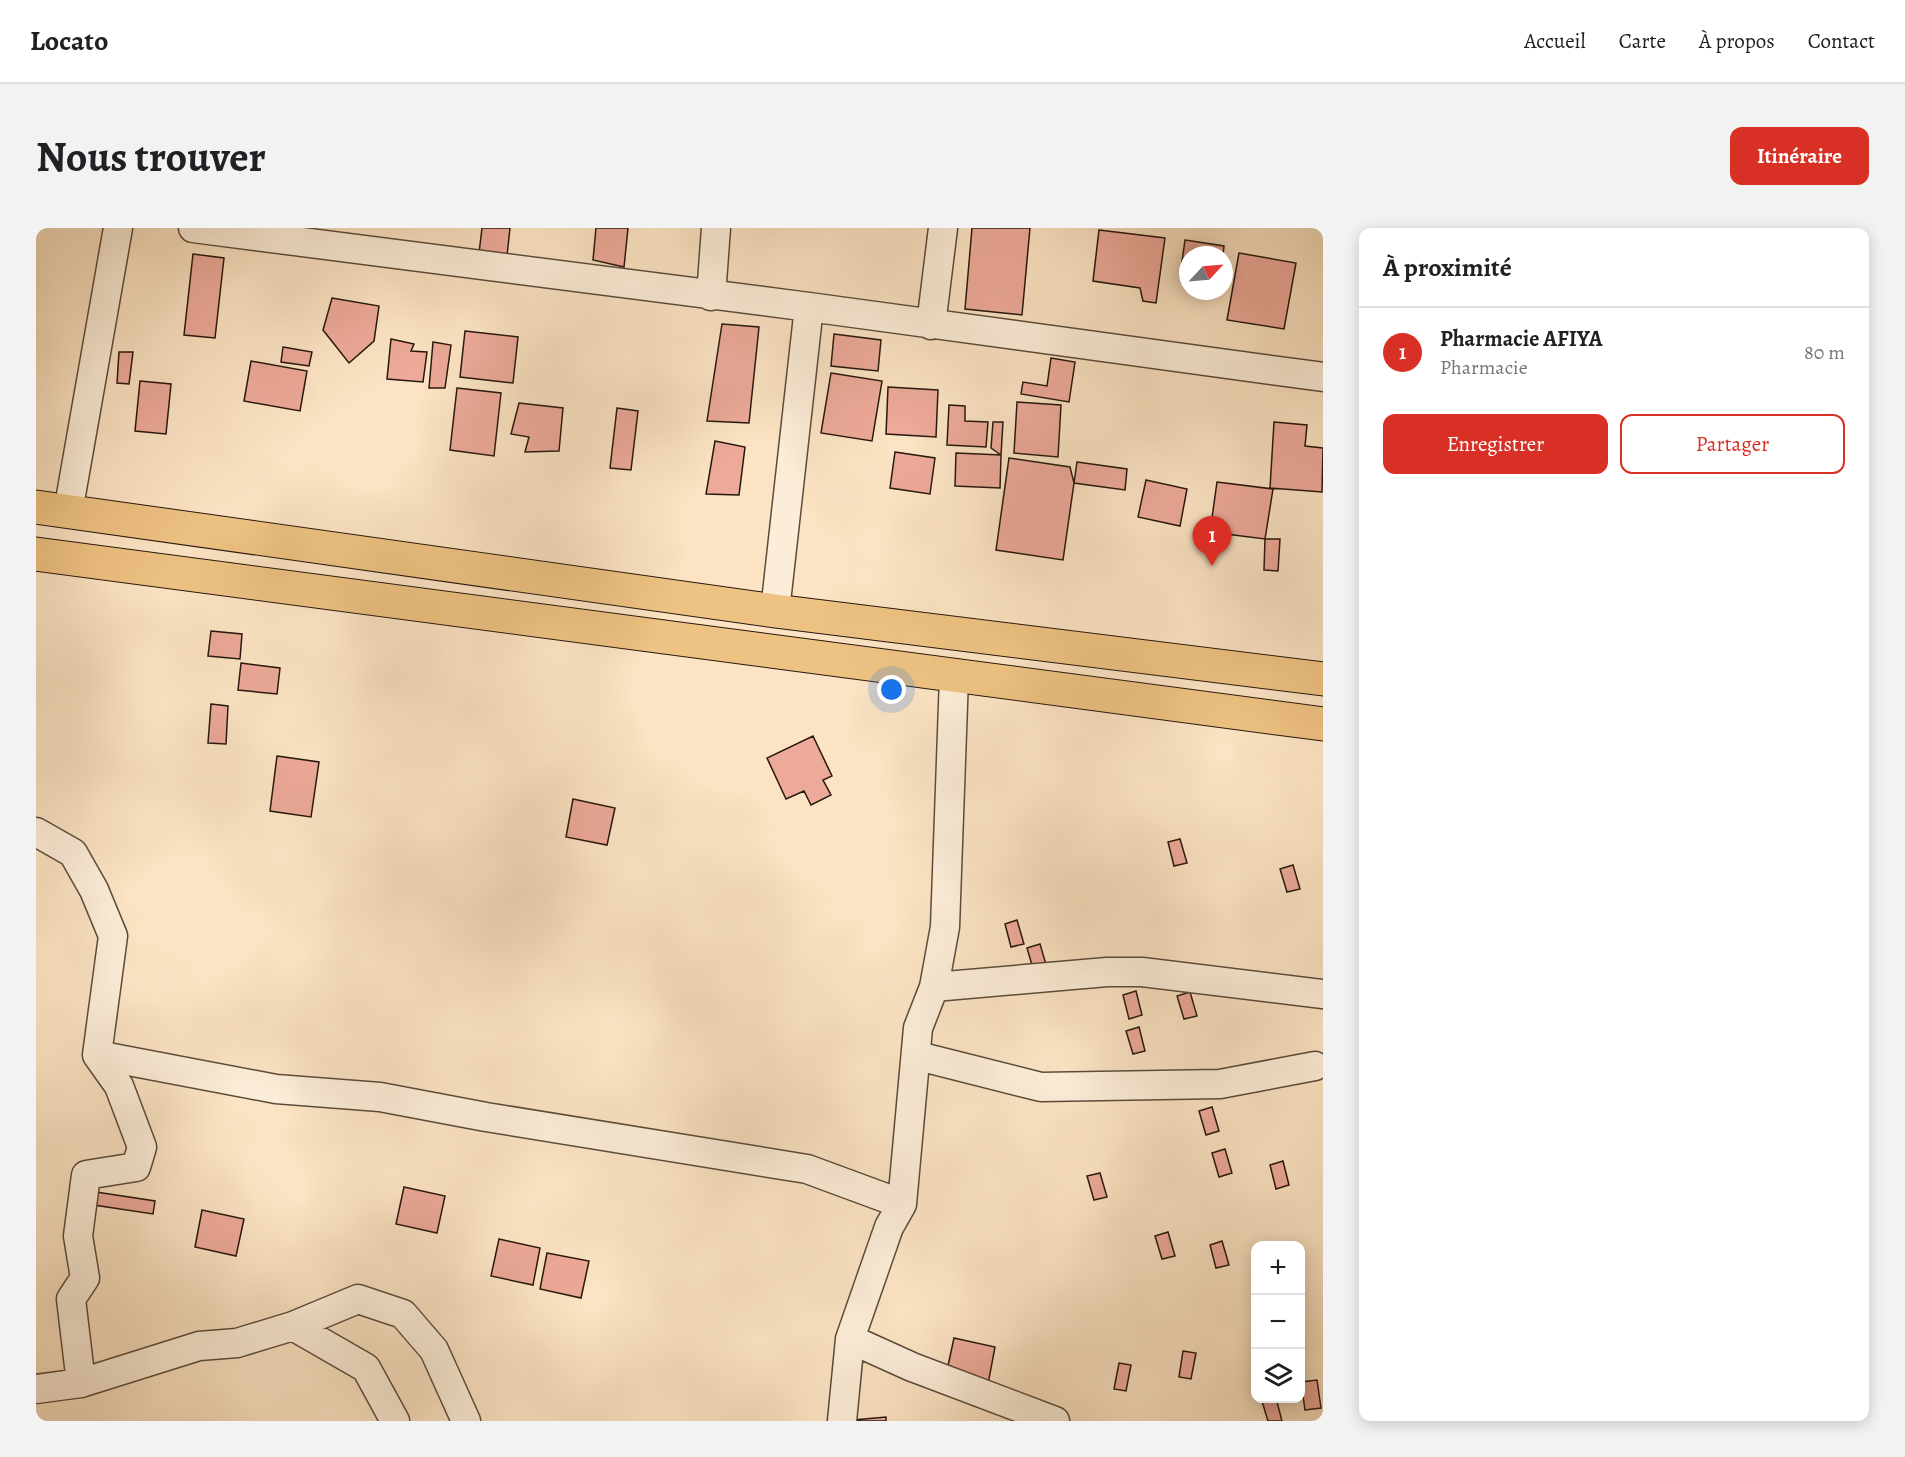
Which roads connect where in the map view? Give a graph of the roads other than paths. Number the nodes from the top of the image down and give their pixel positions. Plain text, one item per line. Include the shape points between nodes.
1 (118, 228) edge
2 (193, 228) edge
3 (716, 228) edge
4 (944, 228) edge
5 (711, 296) junction
6 (809, 307) junction
7 (931, 325) junction
8 (1323, 377) edge
9 (36, 507) edge
10 (68, 512) junction
11 (36, 554) edge
12 (775, 611) junction
13 (954, 677) junction
14 (1323, 679) edge
15 (1323, 724) edge
16 (36, 832) edge
17 (934, 987) junction
18 (1323, 994) edge
19 (97, 1055) junction
20 (918, 1056) junction
21 (1315, 1066) dead end
22 (902, 1204) junction
23 (293, 1326) junction
24 (850, 1339) junction
25 (81, 1383) junction
26 (36, 1389) edge
27 (395, 1421) edge
28 (466, 1421) edge
29 (842, 1421) edge
30 (1055, 1421) edge

1 - 10 street
2 - 5 street
3 - 5 street
4 - 7 street
5 - 6 street
6 - 7 street
6 - 12 street
7 - 8 street
9 - 10 main road
10 - 12 main road
11 - 13 main road
12 - 14 main road
13 - 15 main road
13 - 17 street via 945,927
16 - 19 street via 73,853 113,936
17 - 18 street via 1142,972
17 - 20 street via 918,1028
19 - 22 street via 276,1089 380,1097 807,1169
19 - 25 street via 119,1086 142,1147 136,1167 86,1175 78,1236 85,1278 71,1299
20 - 21 street via 1041,1087 1220,1084
20 - 22 street
22 - 24 street via 889,1227
23 - 25 street via 237,1343 199,1346
23 - 27 street via 366,1368
23 - 28 street via 358,1299 403,1314 434,1350
24 - 29 street
24 - 30 street
25 - 26 street

